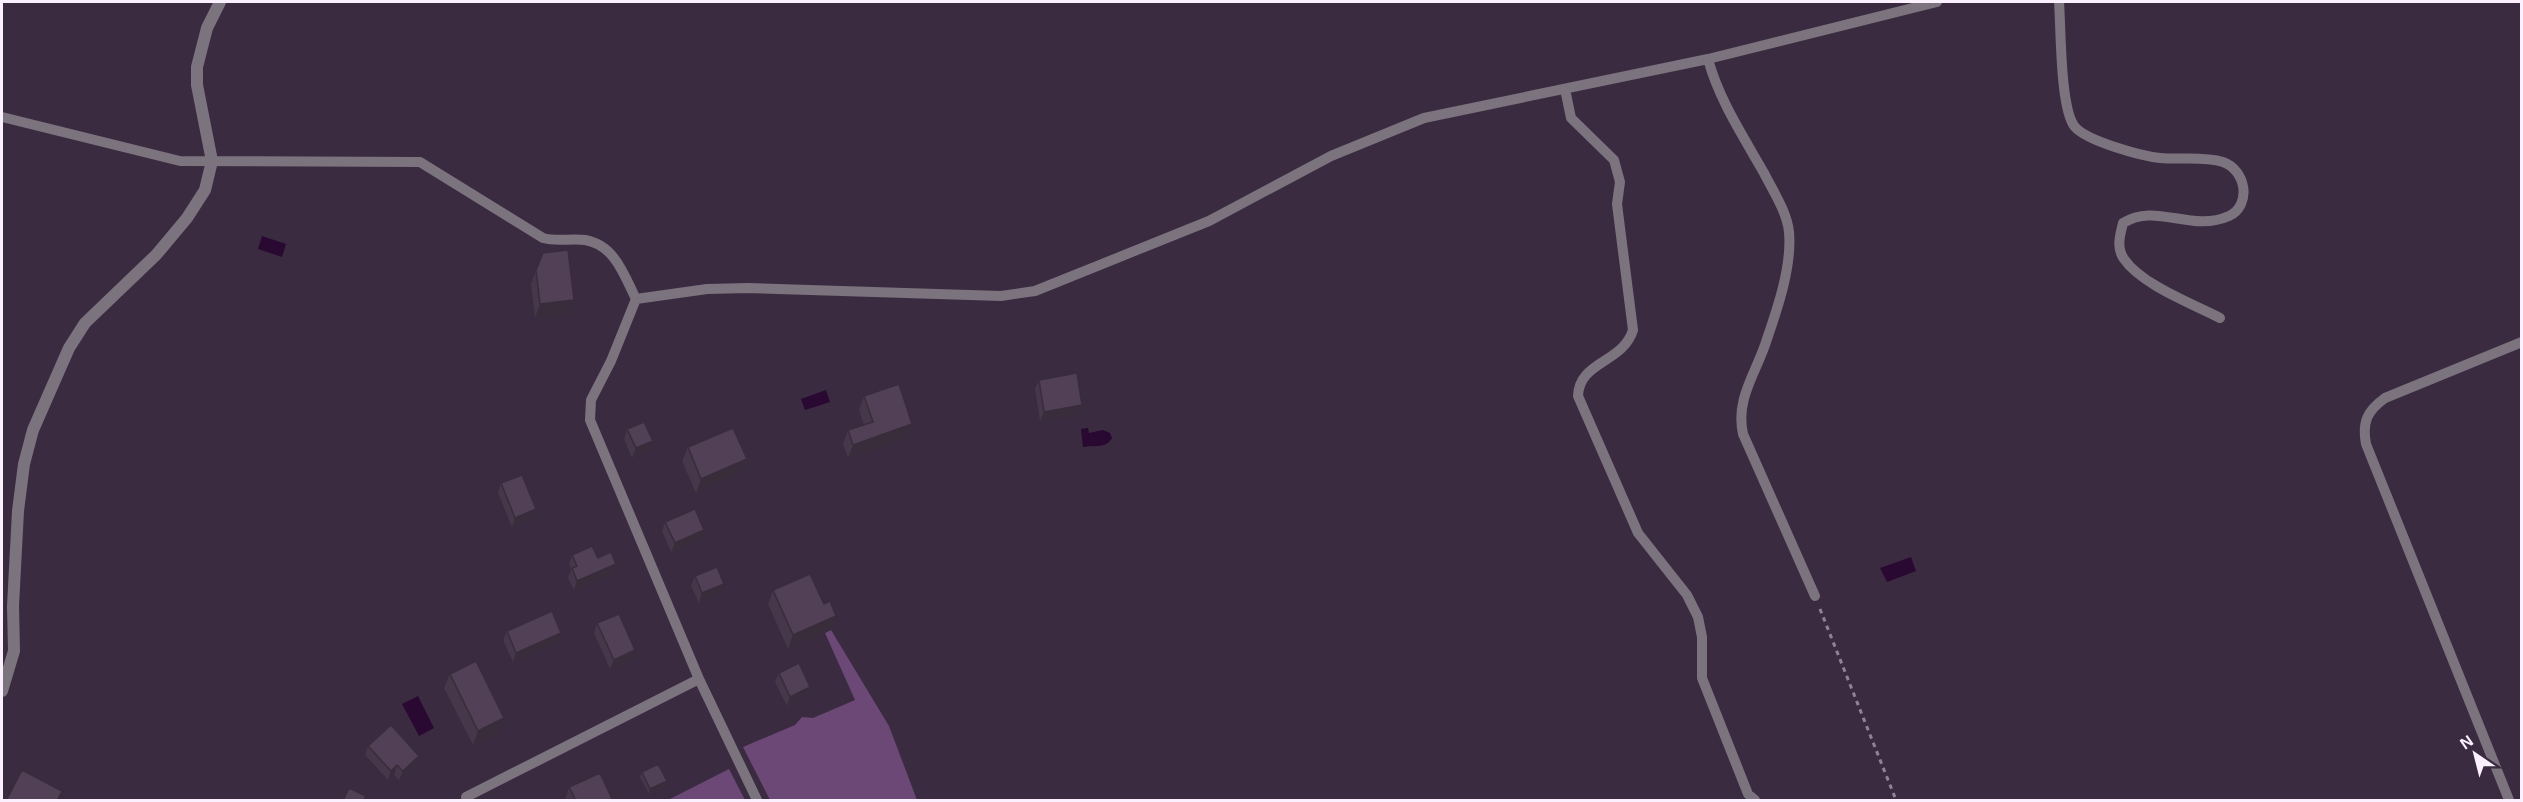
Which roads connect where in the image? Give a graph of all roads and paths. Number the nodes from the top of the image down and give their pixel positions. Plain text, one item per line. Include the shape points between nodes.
1 (220, 2) edge
2 (1937, 2) edge
3 (2059, 2) edge
4 (1708, 58) junction
5 (1565, 89) junction
6 (2, 117) edge
7 (212, 161) junction
8 (636, 299) junction
9 (2220, 318) dead end
10 (2522, 342) edge
11 (1815, 596) joint
12 (699, 679) junction
13 (2, 691) edge
14 (466, 797) dead end
15 (757, 801) edge
16 (1755, 801) edge
17 (1896, 801) edge
18 (2508, 801) edge

1 - 7 street via 207,28 197,67
2 - 4 lane
3 - 9 lane via 2066,108 2074,126 2108,144 2158,158 2226,163 2239,174 2245,188 2242,201 2231,215 2203,223 2147,214 2132,217 2123,223 2118,242 2123,259 2148,280
4 - 5 lane
4 - 11 lane via 1714,82 1775,195 1789,231 1785,272 1767,340 1742,399 1740,421
5 - 8 lane via 1424,118 1330,156 1209,221 1035,291 1001,296 748,288 707,289
5 - 16 lane via 1571,118 1614,160 1620,182 1617,204 1633,330 1621,351 1578,383 1578,396 1638,533 1688,595 1698,617 1702,678 1748,794
6 - 7 lane via 180,160
7 - 8 lane via 420,162 543,238 585,240 605,246
7 - 13 street via 205,190 187,218 156,255 85,323 69,348 33,430 18,511 14,651
8 - 12 lane via 591,400 590,420
10 - 18 lane via 2385,398 2372,407 2363,428 2366,444
11 - 17 path
12 - 14 lane
12 - 15 lane

